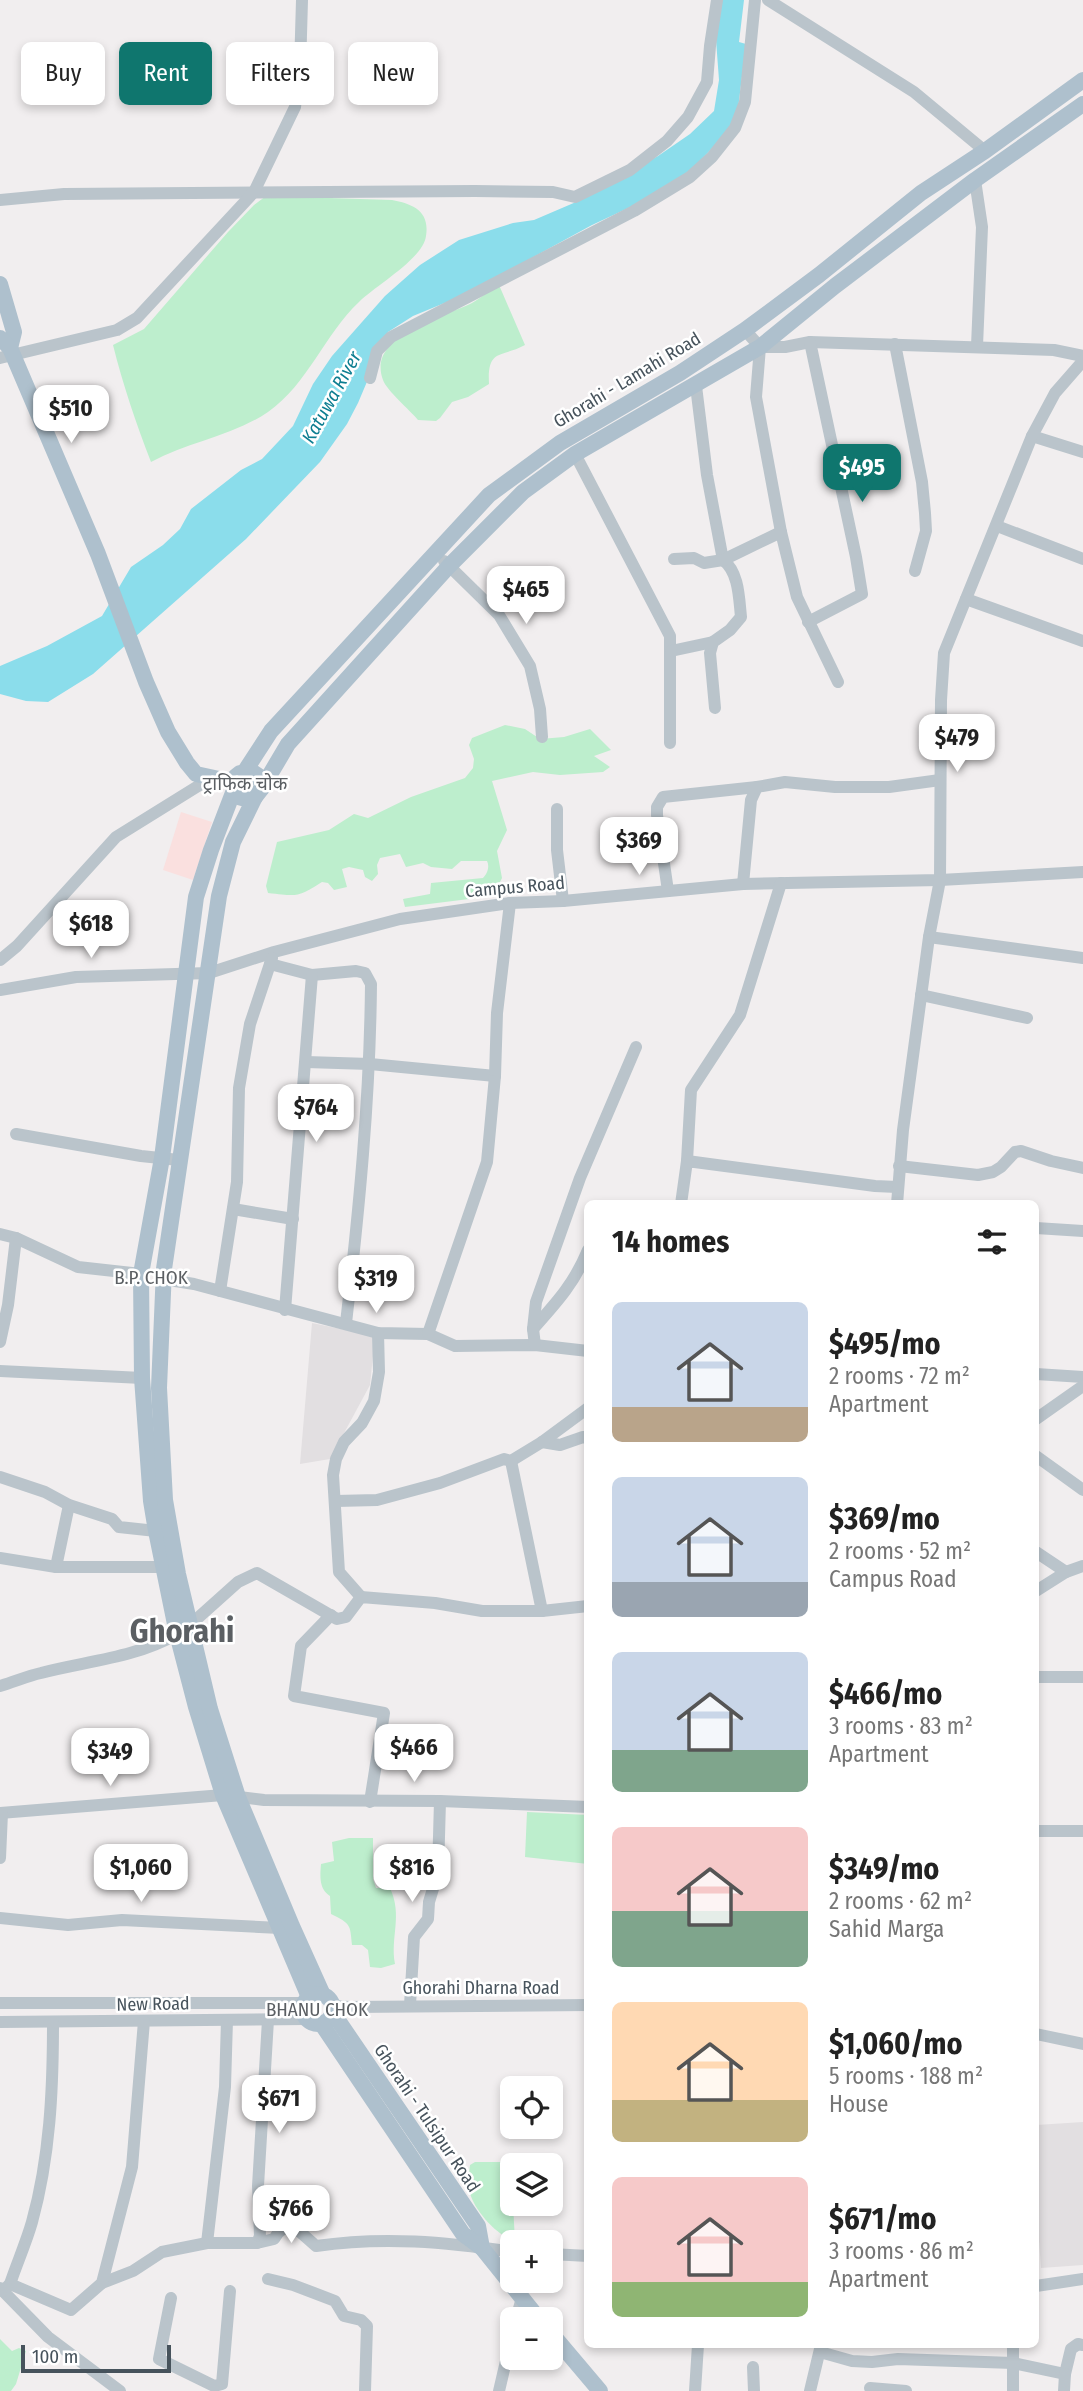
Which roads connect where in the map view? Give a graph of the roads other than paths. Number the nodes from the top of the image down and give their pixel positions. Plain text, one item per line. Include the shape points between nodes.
1 (302, 0) edge
2 (717, 0) edge
3 (755, 0) edge
4 (768, 0) edge
5 (1083, 80) edge
6 (1083, 104) edge
7 (985, 151) junction
8 (975, 180) junction
9 (254, 192) junction
10 (0, 200) edge
11 (0, 284) edge
12 (745, 330) junction
13 (810, 342) junction
14 (895, 344) junction
15 (977, 346) junction
16 (760, 347) junction
17 (5, 350) edge
18 (1083, 358) edge
19 (370, 378) dead end
20 (696, 386) junction
21 (1032, 436) junction
22 (1083, 452) edge
23 (575, 454) junction
24 (997, 526) junction
25 (781, 532) junction
26 (435, 552) junction
27 (674, 559) dead end
28 (1083, 559) edge
29 (723, 560) junction
30 (449, 566) junction
31 (915, 571) dead end
32 (966, 599) junction
33 (808, 622) junction
34 (1083, 641) edge
35 (713, 642) junction
36 (671, 651) junction
37 (838, 682) dead end
38 (715, 708) dead end
39 (542, 737) dead end
40 (670, 743) dead end
41 (211, 778) junction
42 (940, 780) junction
43 (237, 781) junction
44 (757, 787) junction
45 (258, 793) junction
46 (557, 808) dead end
47 (1083, 872) edge
48 (940, 880) junction
49 (781, 883) junction
50 (743, 884) junction
51 (668, 891) junction
52 (563, 901) junction
53 (510, 903) junction
54 (929, 937) junction
55 (272, 958) junction
56 (1083, 958) edge
57 (0, 960) edge
58 (187, 973) junction
59 (208, 973) junction
60 (312, 975) junction
61 (0, 990) edge
62 (921, 995) junction
63 (1027, 1018) dead end
64 (636, 1047) dead end
65 (306, 1062) junction
66 (370, 1064) junction
67 (495, 1076) junction
68 (16, 1134) dead end
69 (162, 1158) junction
70 (179, 1160) junction
71 (687, 1161) junction
72 (899, 1166) junction
73 (1083, 1168) edge
74 (897, 1186) junction
75 (682, 1200) edge
76 (897, 1200) edge
77 (233, 1209) junction
78 (293, 1219) junction
79 (1039, 1228) edge
80 (1083, 1231) edge
81 (0, 1234) edge
82 (16, 1238) junction
83 (584, 1260) edge
84 (142, 1276) junction
85 (164, 1278) junction
86 (220, 1291) junction
87 (285, 1310) junction
88 (346, 1323) junction
89 (533, 1329) junction
90 (378, 1333) junction
91 (428, 1334) junction
92 (0, 1342) edge
93 (535, 1345) junction
94 (584, 1350) edge
95 (0, 1371) edge
96 (1039, 1374) edge
97 (1083, 1377) edge
98 (142, 1378) junction
99 (1083, 1386) edge
100 (584, 1411) edge
101 (1039, 1417) edge
102 (584, 1437) edge
103 (542, 1442) junction
104 (1039, 1458) edge
105 (511, 1461) junction
106 (0, 1477) edge
107 (1083, 1490) edge
108 (336, 1501) junction
109 (69, 1505) junction
110 (156, 1531) junction
111 (1039, 1554) edge
112 (0, 1558) edge
113 (1083, 1566) edge
114 (56, 1567) junction
115 (163, 1567) junction
116 (1066, 1572) junction
117 (1039, 1589) edge
118 (361, 1597) junction
119 (584, 1606) edge
120 (542, 1611) junction
121 (331, 1615) junction
122 (183, 1630) junction
123 (1039, 1677) edge
124 (1083, 1677) edge
125 (0, 1686) edge
126 (231, 1796) junction
127 (370, 1801) junction
128 (440, 1801) junction
129 (584, 1807) edge
130 (1, 1813) edge
131 (1039, 1831) edge
132 (1083, 1831) edge
133 (0, 1858) edge
134 (0, 1919) edge
135 (280, 1928) junction
136 (0, 2003) edge
137 (410, 2005) junction
138 (584, 2005) edge
139 (319, 2008) junction
140 (227, 2020) junction
141 (268, 2020) junction
142 (144, 2021) junction
143 (0, 2022) edge
144 (53, 2023) junction
145 (1039, 2035) edge
146 (1083, 2044) edge
147 (206, 2243) junction
148 (257, 2243) junction
149 (482, 2248) junction
150 (500, 2250) edge
151 (563, 2254) edge
152 (584, 2256) edge
153 (268, 2279) dead end
154 (1083, 2279) edge
155 (102, 2283) junction
156 (1039, 2286) edge
157 (4, 2288) edge
158 (230, 2291) dead end
159 (171, 2298) dead end
160 (522, 2298) junction
161 (519, 2307) edge
162 (529, 2307) edge
163 (1083, 2345) edge
164 (563, 2347) edge
165 (700, 2348) edge
166 (1013, 2348) edge
167 (820, 2349) edge
168 (872, 2362) junction
169 (1013, 2363) junction
170 (753, 2367) dead end
171 (504, 2370) edge
172 (1065, 2374) junction
173 (205, 2386) edge
174 (869, 2389) edge
175 (120, 2391) edge
176 (365, 2391) edge
177 (499, 2391) edge
178 (600, 2391) edge
179 (695, 2391) edge
180 (754, 2391) edge
181 (810, 2391) edge
182 (906, 2391) edge
183 (1013, 2391) edge
184 (1064, 2391) edge

1 - 9 street via 295,107
2 - 9 street via 707,82 688,117 667,141 630,170 575,197 553,192
3 - 19 street via 745,102 735,128 712,156 690,177 634,211 391,337 377,351
4 - 7 street via 914,92
5 - 7 main road, Ghorahi - Lamahi Road
6 - 8 main road, Ghorahi - Lamahi Road
7 - 12 main road, Ghorahi - Lamahi Road via 920,193
8 - 15 street via 982,227
8 - 16 main road, Ghorahi - Lamahi Road
9 - 10 street via 64,194
9 - 17 street via 137,318 117,330
11 - 17 main road via 14,332
12 - 16 street
12 - 26 main road, Ghorahi - Lamahi Road via 560,443 489,495
13 - 14 street
13 - 16 street
13 - 33 street via 862,594
14 - 15 street
14 - 31 street via 922,482 926,531
15 - 18 street via 1054,349
16 - 20 main road, Ghorahi - Lamahi Road
16 - 25 street via 756,397
17 - 41 main road via 98,554 168,732 197,774
18 - 21 street via 1055,393
20 - 23 main road, Ghorahi - Lamahi Road
20 - 29 street via 706,475
21 - 22 street
21 - 24 street
23 - 30 main road, Ghorahi - Lamahi Road via 523,492
23 - 36 street via 670,636
24 - 28 street
24 - 32 street
25 - 29 street
25 - 33 street
26 - 30 street
26 - 43 main road, Ghorahi - Lamahi Road via 271,731
27 - 29 street
29 - 35 street via 732,566 741,617
30 - 39 street via 499,615 530,666
30 - 45 main road, Ghorahi - Lamahi Road via 288,744
32 - 34 street
32 - 42 street via 944,653
33 - 37 street
35 - 36 street
35 - 38 street via 710,665
36 - 40 street
41 - 43 main road
41 - 57 street via 116,837
42 - 44 street via 889,787 785,782
42 - 48 street
43 - 45 main road via 241,798
43 - 45 main road via 251,771 260,777
43 - 58 main road, Ghorahi - Lamahi Road via 196,897
44 - 50 street via 751,800
44 - 51 street via 663,797 657,815
45 - 59 main road, Ghorahi - Lamahi Road via 233,842 219,896
46 - 52 street
47 - 48 street, Campus Road
48 - 49 street, Campus Road
48 - 54 street
49 - 50 street, Campus Road
49 - 71 street via 740,1015 691,1090
50 - 51 street, Campus Road
51 - 52 street, Campus Road
52 - 53 street, Campus Road
53 - 55 street, Campus Road via 400,919
53 - 67 street
54 - 56 street
54 - 62 street
55 - 59 street, Campus Road
55 - 60 street
55 - 77 street via 250,1024
58 - 59 street, Campus Road
58 - 61 street, Campus Road via 76,977
58 - 69 main road, Ghorahi - Lamahi Road
59 - 70 main road, Ghorahi - Lamahi Road
60 - 65 street
60 - 66 street via 365,973 371,984
62 - 63 street
62 - 72 street
64 - 89 street via 580,1178 536,1303
65 - 66 street
65 - 78 street
66 - 67 street
66 - 88 street
67 - 91 street via 487,1162
68 - 69 street
69 - 70 street
69 - 84 main road, Ghorahi - Lamahi Road
70 - 85 main road, Ghorahi - Lamahi Road
71 - 74 street
71 - 75 street
72 - 73 street via 978,1175 993,1172 1021,1151
72 - 74 street
74 - 76 street
77 - 78 street
77 - 86 street
78 - 87 street
79 - 80 street
81 - 82 street
82 - 84 street via 78,1267
82 - 92 street
83 - 89 street via 568,1289
84 - 85 main road
84 - 98 main road, Ghorahi - Lamahi Road
85 - 86 street
85 - 122 main road, Ghorahi - Lamahi Road via 159,1388 165,1500
86 - 87 street
87 - 88 street
88 - 90 street
89 - 93 street
90 - 91 street
90 - 108 street via 374,1401 336,1459
91 - 93 street via 455,1346
93 - 94 street
95 - 98 street
96 - 97 street
98 - 110 main road, Ghorahi - Lamahi Road
99 - 101 street
100 - 103 street
102 - 103 street via 560,1446
103 - 105 street
104 - 107 street
105 - 108 street via 504,1459 377,1500
105 - 120 street
106 - 109 street
108 - 118 street via 339,1572
109 - 110 street via 112,1519 119,1527
109 - 114 street
110 - 115 main road, Ghorahi - Lamahi Road
111 - 116 street
112 - 114 street
113 - 116 street
114 - 115 street
115 - 122 main road, Ghorahi - Lamahi Road
116 - 117 street
118 - 120 street via 482,1611
118 - 121 street via 346,1617
119 - 120 street
121 - 122 street via 257,1573 238,1582
121 - 127 street via 301,1646 294,1696 384,1713
122 - 125 street via 161,1644
122 - 126 main road
123 - 124 street
126 - 127 street
126 - 130 street
126 - 135 main road
126 - 139 main road via 292,1926
127 - 128 street
128 - 129 street
128 - 137 street via 438,1872 428,1919 414,1937
130 - 133 street
131 - 132 street
134 - 135 street via 68,1925 134,1920
135 - 139 main road
136 - 139 street, New Road
137 - 138 street, Ghorahi Dharna Road
137 - 139 street, Ghorahi Dharna Road
139 - 141 street, New Road
139 - 149 main road, Ghorahi - Tulsipur Road via 463,2234
140 - 141 street, New Road
140 - 142 street, New Road
140 - 147 street via 225,2087
141 - 148 street
142 - 144 street, New Road
142 - 155 street via 132,2167
143 - 144 street, New Road
144 - 157 street via 46,2159 32,2222
145 - 146 street
147 - 148 street
147 - 155 street via 162,2252 133,2271
148 - 149 street via 274,2239 284,2228 299,2231 316,2246 394,2239
149 - 150 street
149 - 160 main road, Ghorahi - Tulsipur Road
151 - 152 street
153 - 176 street via 335,2301 344,2316 367,2326
154 - 156 street
155 - 157 street via 71,2310
157 - 175 street via 48,2337
158 - 173 street via 222,2384
159 - 173 street via 159,2359
160 - 161 street
160 - 162 main road, Ghorahi - Tulsipur Road
163 - 172 street via 1071,2349
164 - 178 main road
165 - 179 street
166 - 169 street
167 - 168 street via 852,2361
167 - 181 street
168 - 169 street
168 - 174 street
169 - 172 street
169 - 183 street
170 - 180 street
171 - 177 street
172 - 184 street
174 - 182 street

